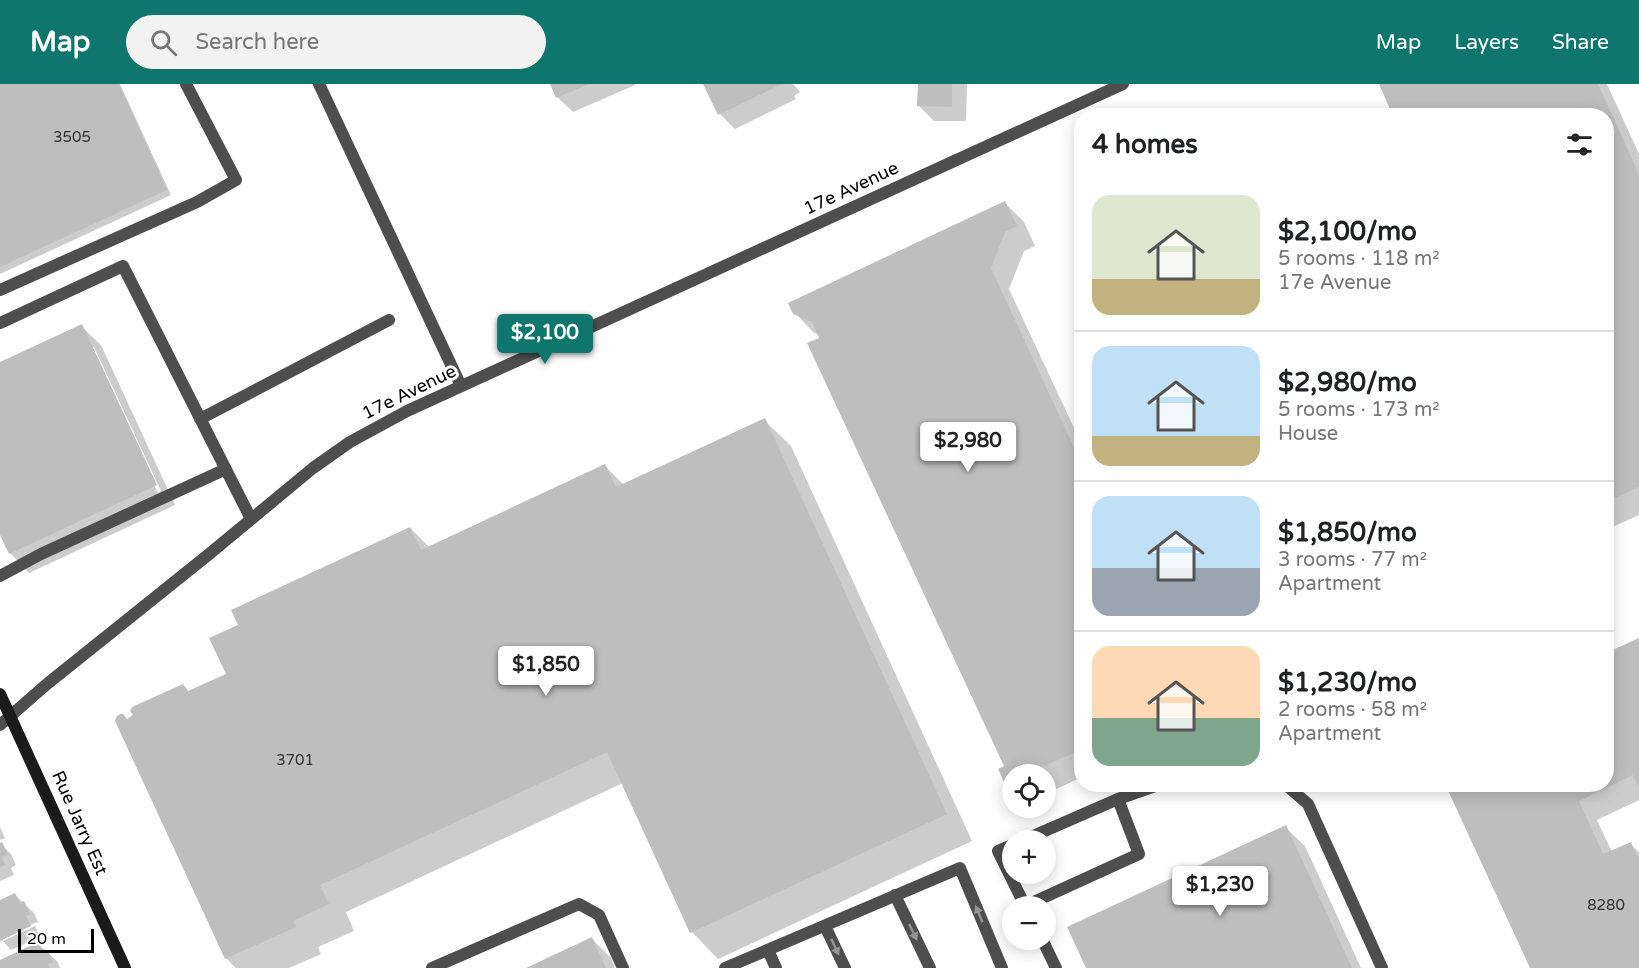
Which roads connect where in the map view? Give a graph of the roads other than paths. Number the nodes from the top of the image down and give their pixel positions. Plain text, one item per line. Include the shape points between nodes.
1 (186, 84) edge
2 (319, 84) edge
3 (1123, 84) edge
4 (0, 290) edge
5 (389, 320) dead end
6 (0, 323) edge
7 (461, 386) junction
8 (200, 419) junction
9 (226, 470) junction
10 (251, 519) junction
11 (0, 576) edge
12 (0, 694) edge
13 (5, 721) edge
14 (1138, 792) edge
15 (1295, 792) edge
16 (1118, 799) junction
17 (1047, 830) edge
18 (895, 895) junction
19 (1047, 896) edge
20 (825, 926) junction
21 (768, 950) junction
22 (1047, 950) edge
23 (125, 968) edge
24 (432, 968) edge
25 (623, 968) edge
26 (724, 968) edge
27 (776, 968) edge
28 (845, 968) edge
29 (930, 968) edge
30 (1002, 968) edge
31 (1056, 968) edge
32 (1382, 968) edge

1 - 4 street via 236,180 197,202
2 - 7 street
3 - 7 street, 17e Avenue
5 - 8 street
6 - 8 street via 123,266
7 - 10 street, 17e Avenue via 350,442
8 - 9 street
9 - 10 street
9 - 11 street
10 - 13 street, 17e Avenue
12 - 13 street, Rue Jarry Est
13 - 23 street, Rue Jarry Est via 30,758
14 - 16 street
15 - 32 street via 1308,804
16 - 17 street
16 - 19 street via 1139,854
18 - 20 street
18 -> 29 street
30 -> 18 street via 960,868
20 - 21 street
20 -> 28 street
21 - 26 street
21 - 27 street
22 - 31 street
24 - 25 street via 579,904 599,915

